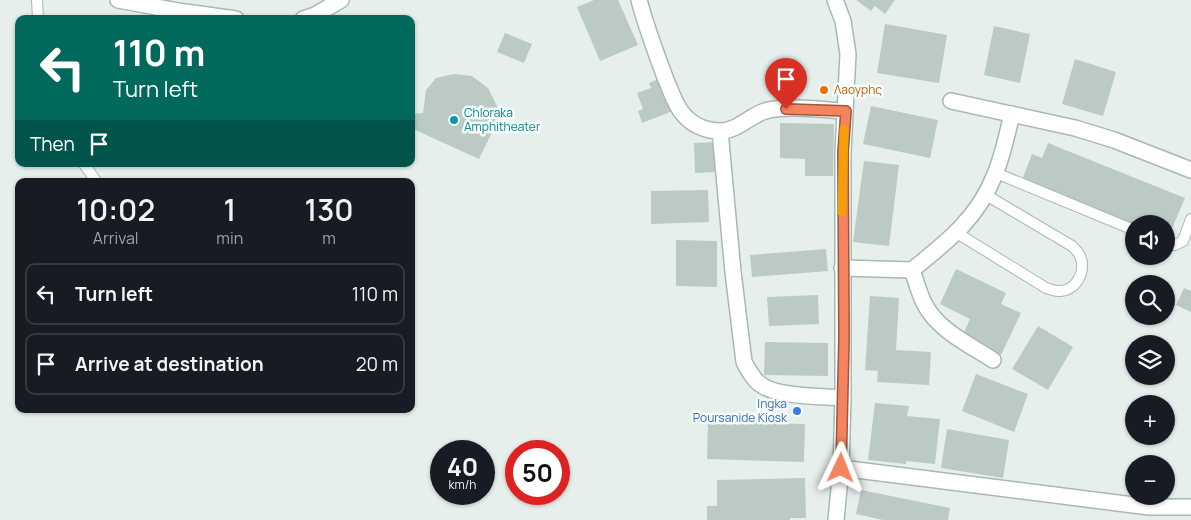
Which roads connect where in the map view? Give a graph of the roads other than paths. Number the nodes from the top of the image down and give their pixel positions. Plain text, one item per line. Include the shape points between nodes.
1 (37, 0) edge
2 (118, 0) edge
3 (341, 0) edge
4 (639, 0) edge
5 (834, 0) edge
6 (179, 6) edge
7 (38, 15) edge
8 (218, 15) edge
9 (315, 15) edge
10 (951, 102) dead end
11 (846, 111) junction
12 (1012, 114) junction
13 (720, 131) junction
14 (86, 167) edge
15 (1191, 170) edge
16 (996, 173) junction
17 (94, 178) edge
18 (986, 195) junction
19 (1191, 218) edge
20 (1125, 226) edge
21 (957, 233) junction
22 (1175, 245) edge
23 (842, 268) junction
24 (912, 270) junction
25 (993, 360) dead end
26 (843, 398) junction
27 (841, 468) junction
28 (1191, 506) edge
29 (836, 520) edge

1 - 7 lane
2 - 6 street
3 - 9 street
4 - 13 street via 648,32 683,114 704,129
5 - 11 street via 847,38
6 - 8 street
10 - 12 street
11 - 13 street via 774,109 755,115 737,127
11 - 23 street
12 - 15 street via 1114,140
12 - 16 street
13 - 26 street via 744,362 762,386 777,393
14 - 17 lane
16 - 18 street
16 - 20 lane
18 - 21 street
18 - 21 lane via 1072,246 1080,255 1082,266 1075,284 1058,291 1046,288
19 - 22 lane via 1183,241
21 - 24 street
23 - 24 street
23 - 26 street
24 - 25 street via 932,316
26 - 27 street
27 - 28 street via 1149,507
27 - 29 street

